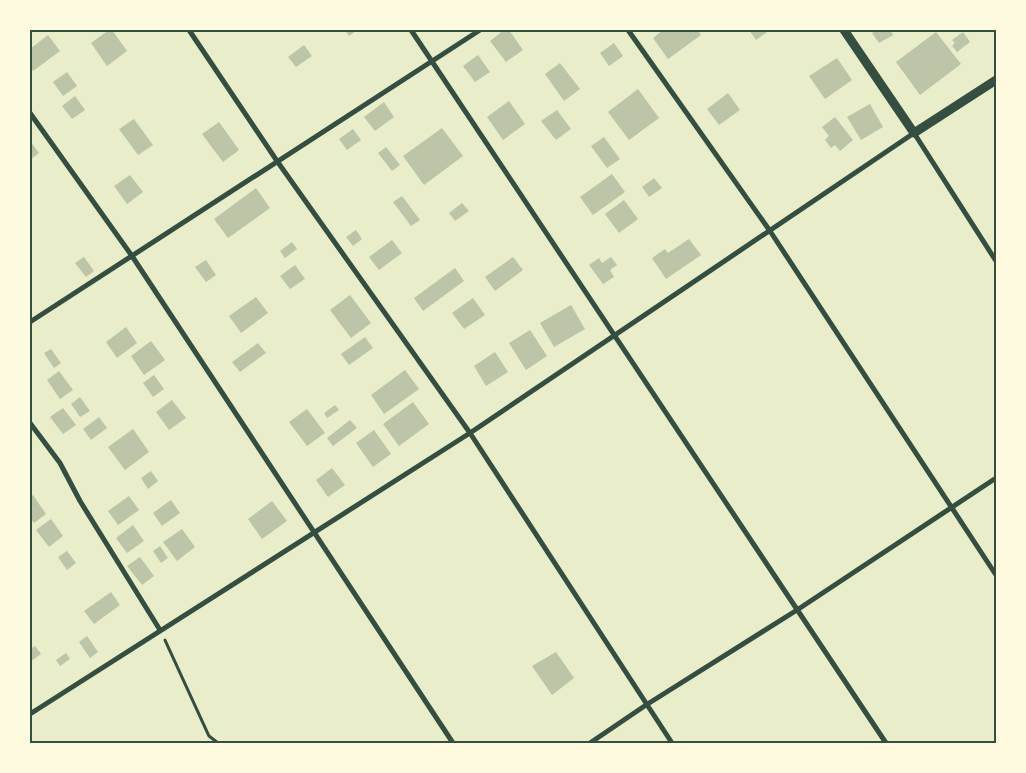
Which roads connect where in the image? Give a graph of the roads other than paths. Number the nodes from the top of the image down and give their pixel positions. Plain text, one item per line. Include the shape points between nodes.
1 (189, 30) edge
2 (411, 30) edge
3 (480, 30) edge
4 (628, 30) edge
5 (844, 30) edge
6 (432, 61) junction
7 (996, 80) edge
8 (30, 113) edge
9 (914, 133) junction
10 (277, 162) junction
11 (770, 231) junction
12 (132, 256) junction
13 (996, 261) edge
14 (30, 322) edge
15 (614, 335) junction
16 (30, 423) edge
17 (470, 433) junction
18 (996, 478) edge
19 (953, 507) junction
20 (314, 532) junction
21 (996, 575) edge
22 (797, 610) junction
23 (160, 630) junction
24 (646, 704) junction
25 (30, 714) edge
26 (452, 743) edge
27 (590, 743) edge
28 (672, 743) edge
29 (886, 743) edge

1 - 10 street
2 - 6 street
3 - 6 street
4 - 11 street
5 - 9 street
6 - 10 street
6 - 15 street
7 - 9 street
8 - 12 street
9 - 11 street
9 - 13 street
10 - 12 street
10 - 17 street
11 - 15 street
11 - 19 street
12 - 14 street
12 - 20 street
15 - 17 street
15 - 22 street
16 - 23 street via 60,463
17 - 20 street
17 - 24 street
18 - 19 street
19 - 21 street
19 - 22 street
20 - 23 street
20 - 26 street
22 - 24 street
22 - 29 street
23 - 25 street
24 - 27 street
24 - 28 street

